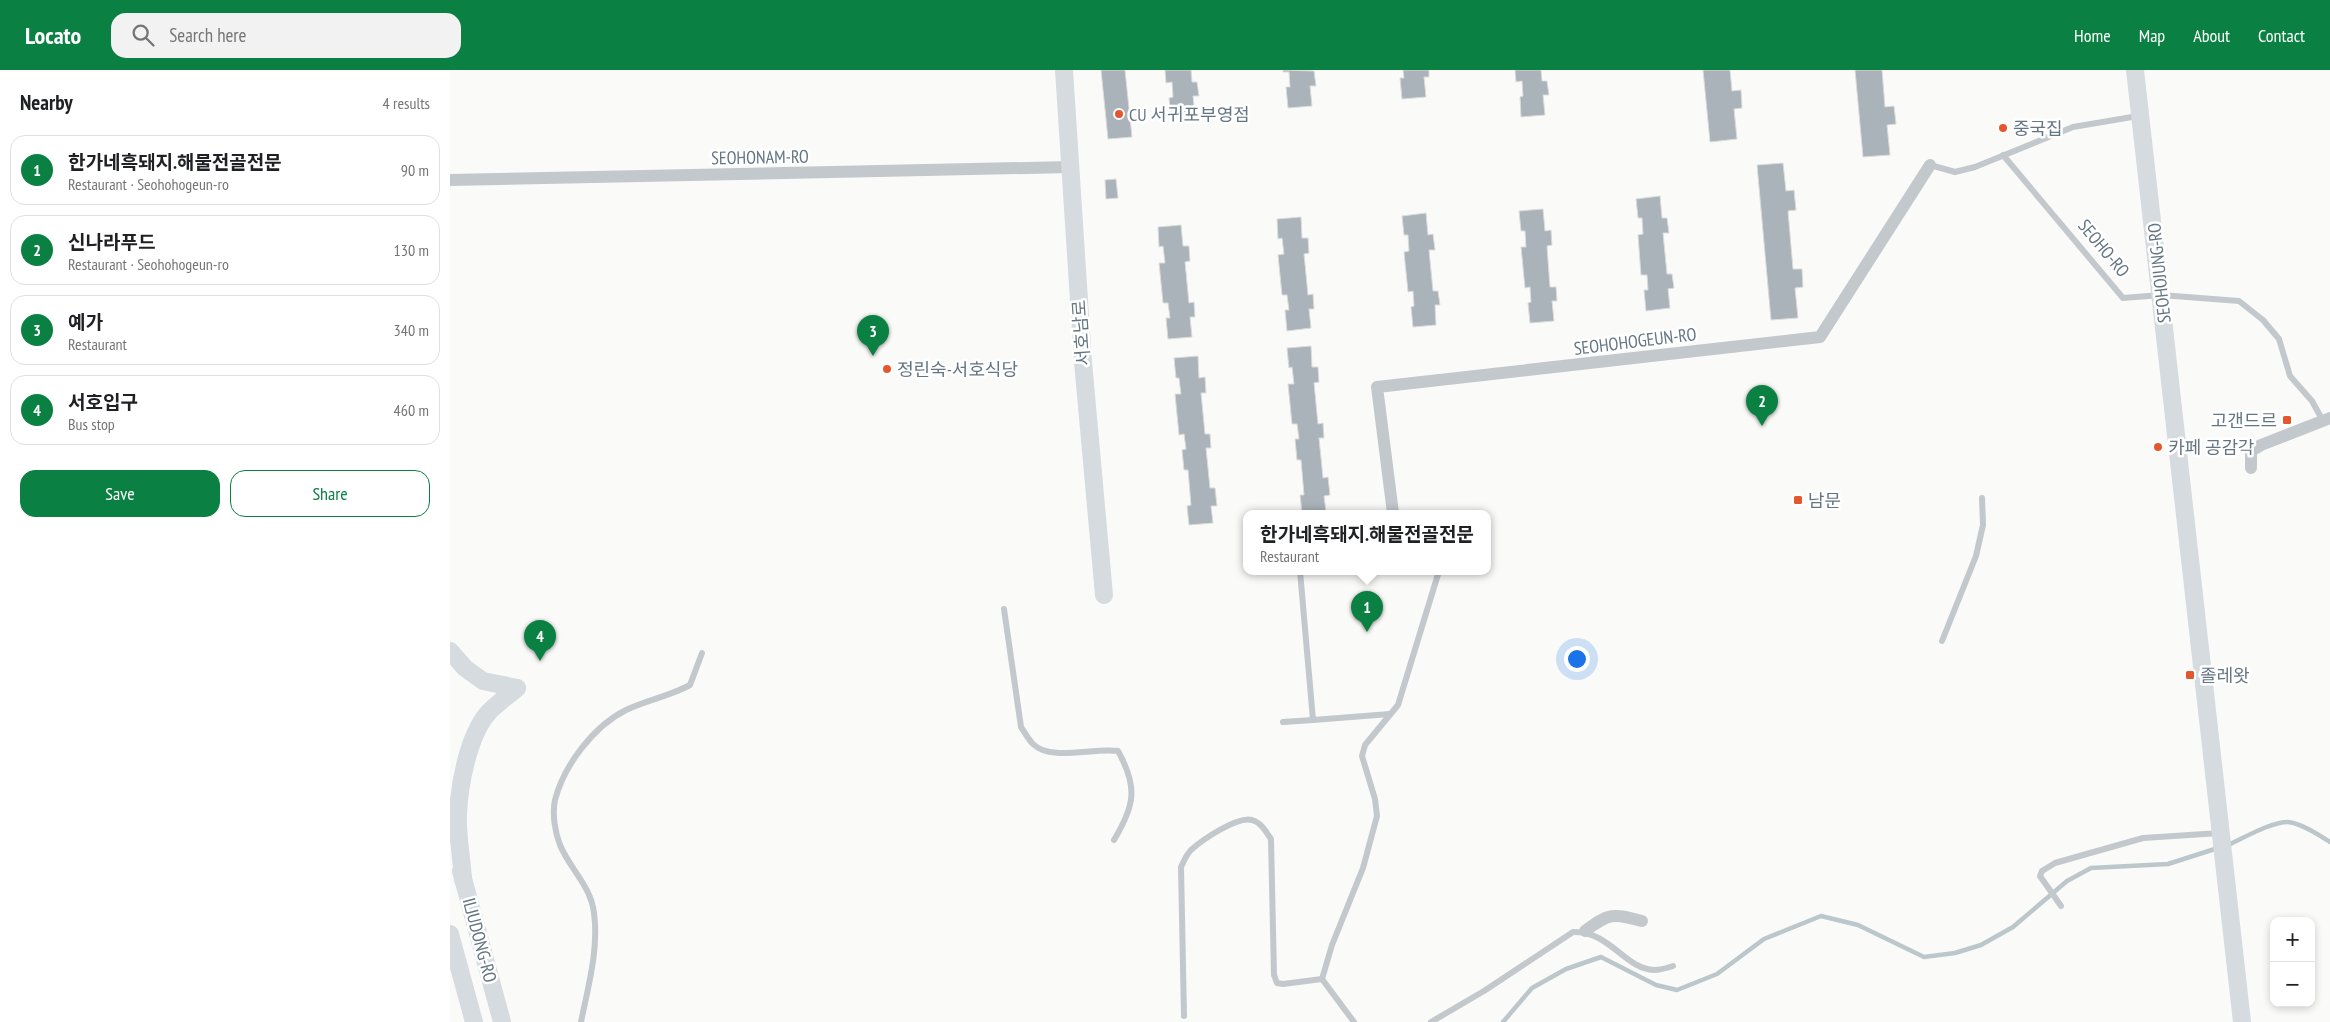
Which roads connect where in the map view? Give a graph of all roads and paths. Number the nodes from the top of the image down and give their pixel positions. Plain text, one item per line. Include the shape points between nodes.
1 (1064, 70) edge
2 (2135, 70) edge
3 (2142, 115) junction
4 (2003, 154) junction
5 (1930, 164) joint
6 (1071, 167) junction
7 (450, 180) edge
8 (2161, 295) junction
9 (2326, 419) edge
10 (2251, 468) dead end
11 (1982, 498) dead end
12 (1393, 510) edge
13 (1300, 575) edge
14 (1438, 575) edge
15 (1104, 595) dead end
16 (1004, 609) dead end
17 (1942, 641) dead end
18 (450, 651) edge
19 (702, 653) dead end
20 (1390, 714) junction
21 (1313, 720) junction
22 (1283, 722) dead end
23 (450, 829) edge
24 (2221, 834) junction
25 (1114, 840) dead end
26 (463, 880) junction
27 (2059, 905) dead end
28 (1642, 921) dead end
29 (1585, 932) junction
30 (451, 940) edge
31 (1673, 966) dead end
32 (1322, 979) junction
33 (1184, 1016) dead end
34 (474, 1022) edge
35 (502, 1022) edge
36 (581, 1022) edge
37 (1354, 1022) edge
38 (1432, 1022) edge
39 (2242, 1022) edge

1 - 6 main road, 서호남로
2 - 3 main road, SEOHOJUNG-RO
3 - 4 lane via 2073,127
3 - 8 main road, SEOHOJUNG-RO
4 - 5 lane via 1976,167 1955,172
4 - 8 lane, SEOHO-RO via 2123,298
5 - 12 street, SEOHOHOGEUN-RO via 1820,337 1377,388
6 - 7 street, SEOHONAM-RO
6 - 15 main road, 서호남로 via 1083,362
8 - 9 lane, SEOHO-RO via 2239,301 2263,320 2279,340 2290,376
8 - 24 main road, SEOHOJUNG-RO
9 - 10 street, SEOHO-RO via 2251,451
11 - 17 lane via 1983,525 1976,556
13 - 21 lane
14 - 20 lane via 1404,692
16 - 25 lane via 1022,727 1032,743 1054,753 1118,751 1129,773 1132,799 1127,818
18 - 26 main road via 482,682 517,688 488,714 468,755 458,817
19 - 36 lane via 690,685 626,710 601,727 576,757 555,801 554,822 560,846 591,898 594,913 592,964
20 - 21 lane
20 - 32 lane via 1365,745 1362,756 1377,816 1363,868
21 - 22 lane
23 - 26 main road, ILJUDONG-RO
24 - 27 lane via 2143,838 2055,863 2042,870 2040,876
24 - 39 main road, SEOHOJUNG-RO
26 - 35 main road, ILJUDONG-RO
28 - 29 street via 1622,916 1604,917
29 - 31 lane via 1595,934 1644,968 1654,970
29 - 38 lane via 1573,932
30 - 34 main road, ILJUDONG-RO
32 - 33 lane via 1277,983 1274,975 1271,839 1260,824 1244,819 1233,822 1192,850 1181,867
32 - 37 lane

